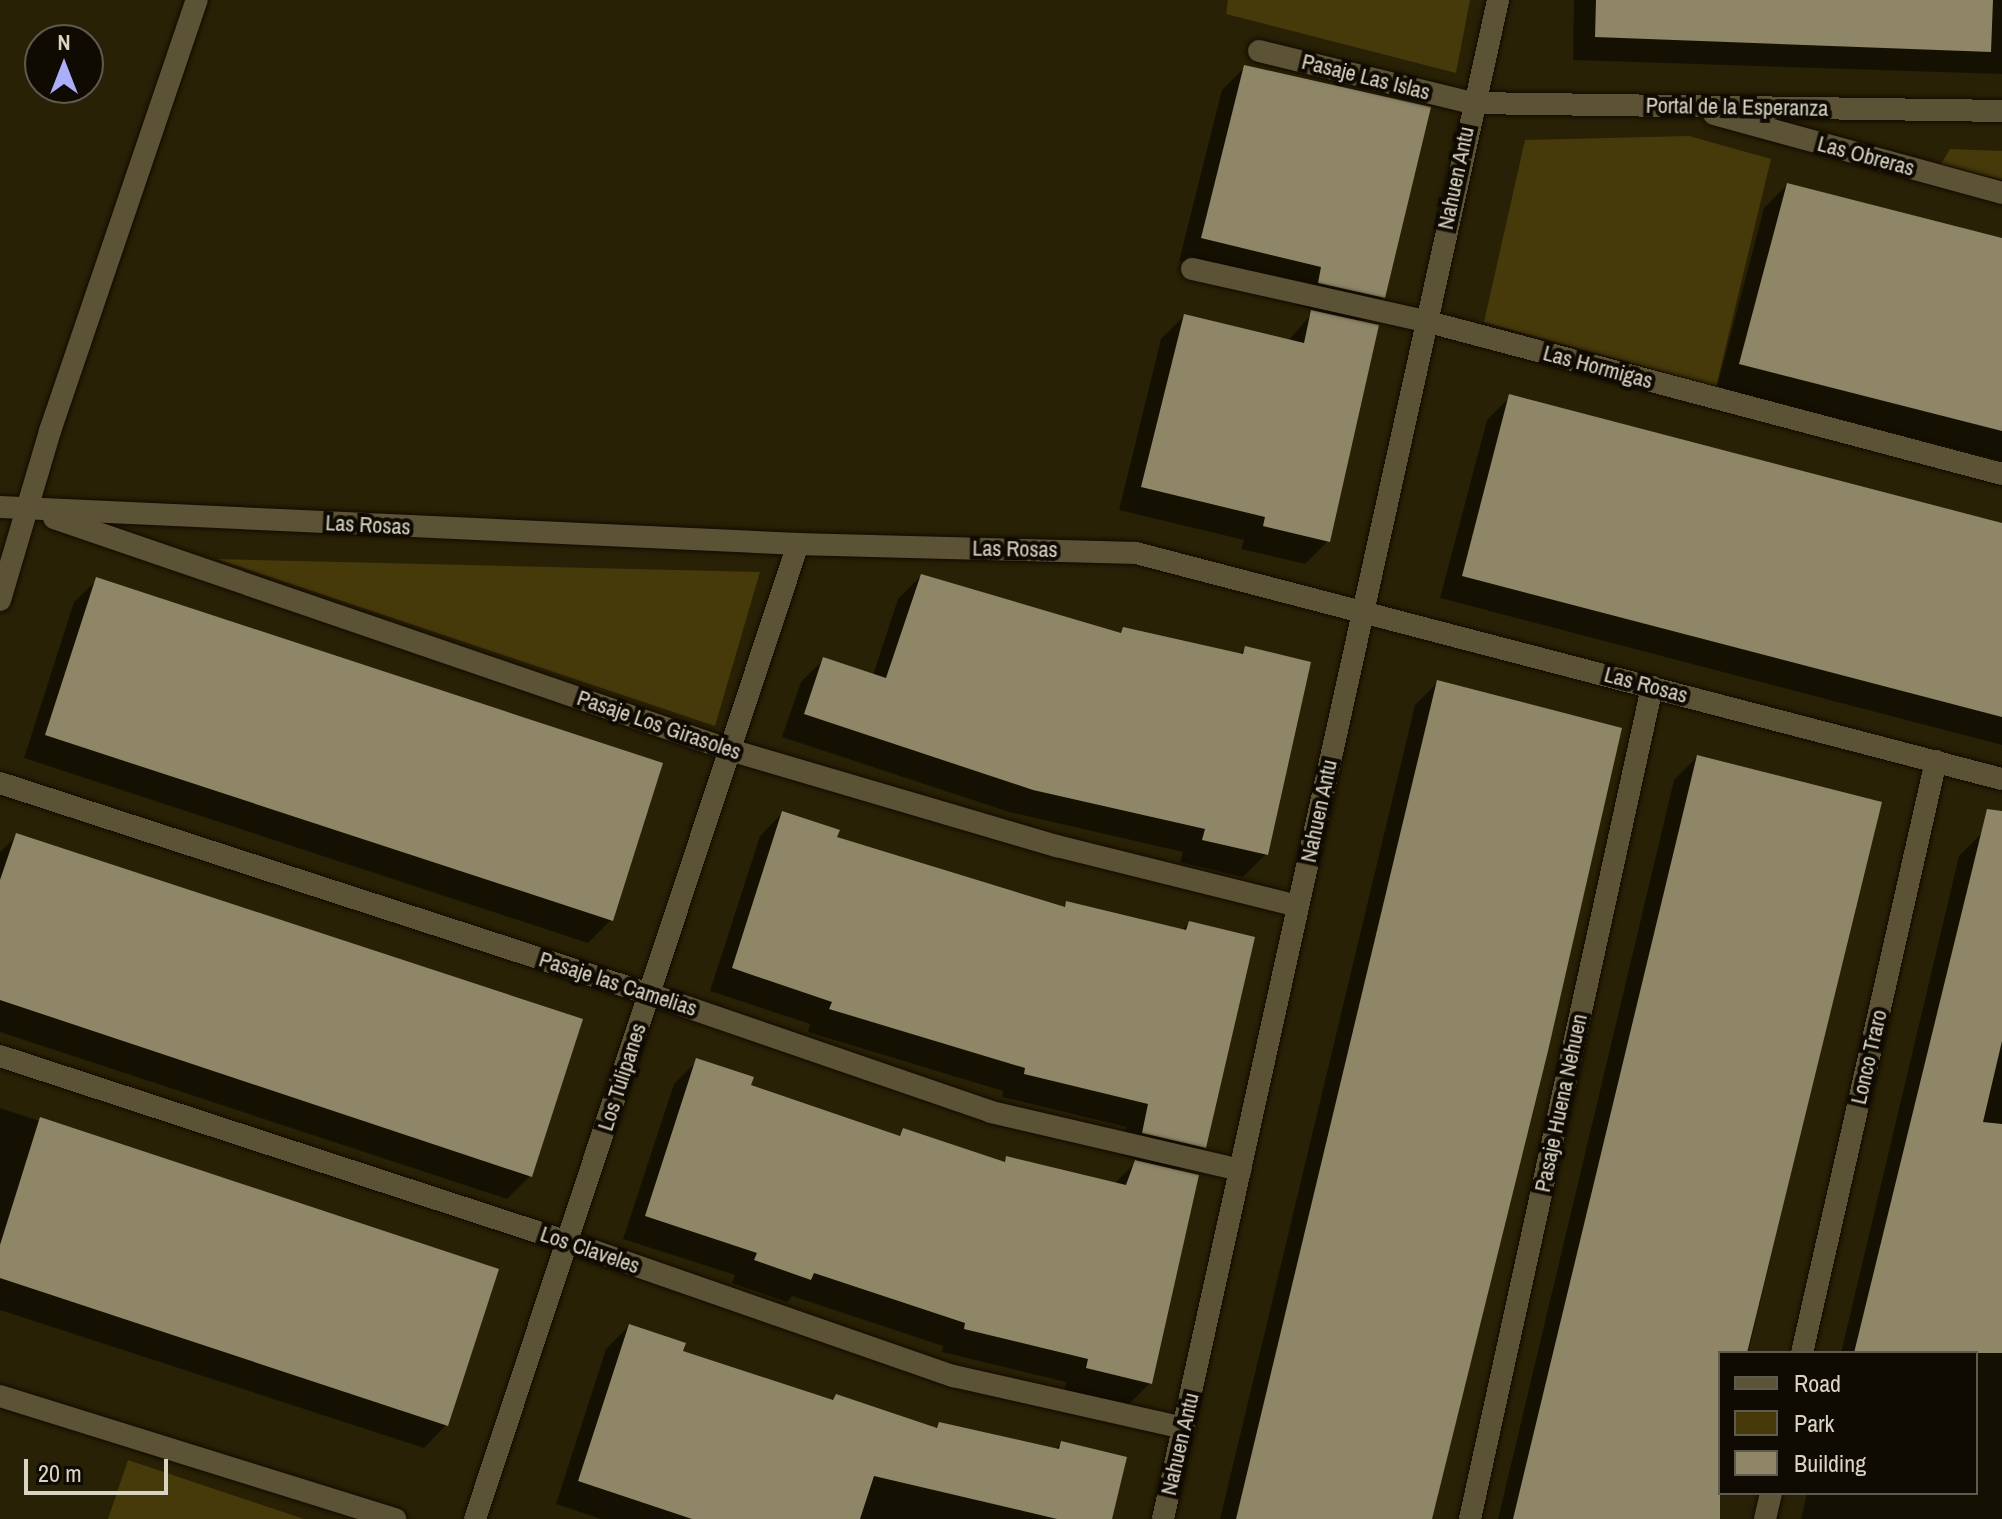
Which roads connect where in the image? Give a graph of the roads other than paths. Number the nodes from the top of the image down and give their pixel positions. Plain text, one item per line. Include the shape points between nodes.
1 (197, 0) edge
2 (1498, 0) edge
3 (1259, 51) dead end
4 (1472, 103) junction
5 (1684, 106) junction
6 (2002, 111) edge
7 (2002, 193) edge
8 (1192, 269) dead end
9 (1425, 321) junction
10 (2002, 474) edge
11 (0, 507) edge
12 (30, 510) junction
13 (798, 544) junction
14 (0, 600) edge
15 (1362, 611) junction
16 (1652, 687) junction
17 (730, 750) junction
18 (1936, 761) junction
19 (2002, 779) edge
20 (0, 783) edge
21 (1298, 906) junction
22 (649, 994) junction
23 (0, 1056) edge
24 (1240, 1170) junction
25 (568, 1242) junction
26 (1802, 1351) edge
27 (0, 1396) edge
28 (1184, 1428) junction
29 (1771, 1495) edge
30 (395, 1519) edge
31 (475, 1519) edge
32 (1163, 1519) edge
33 (1470, 1519) edge
34 (1765, 1519) edge

1 - 12 street via 50,431
2 - 4 street, Nahuen Antu
3 - 4 street, Pasaje Las Islas
4 - 5 street, Portal de la Esperanza
4 - 9 street, Nahuen Antu
5 - 6 street, Portal de la Esperanza
5 - 7 street, Las Obreras
8 - 9 street, Las Hormigas
9 - 10 street, Las Hormigas
9 - 15 street, Nahuen Antu
11 - 12 street, Las Rosas
12 - 13 street, Las Rosas
12 - 14 street
12 - 17 street, Pasaje Los Girasoles
13 - 15 street, Las Rosas via 1136,553
13 - 17 street, Los Tulipanes
15 - 16 street, Las Rosas
15 - 21 street, Nahuen Antu
16 - 18 street, Las Rosas
16 - 33 street, Pasaje Huena Nehuen
17 - 21 street, Pasaje Los Girasoles via 1057,846
17 - 22 street, Los Tulipanes
18 - 19 street, Las Rosas
18 - 26 street, Lonco Traro
20 - 22 street, Pasaje las Camelias
21 - 24 street, Nahuen Antu
22 - 24 street, Pasaje las Camelias via 991,1112
22 - 25 street, Los Tulipanes
23 - 25 street, Los Claveles
24 - 28 street, Nahuen Antu
25 - 28 street, Los Claveles via 953,1376
25 - 31 street, Los Tulipanes
27 - 30 street
28 - 32 street, Nahuen Antu
29 - 34 street

